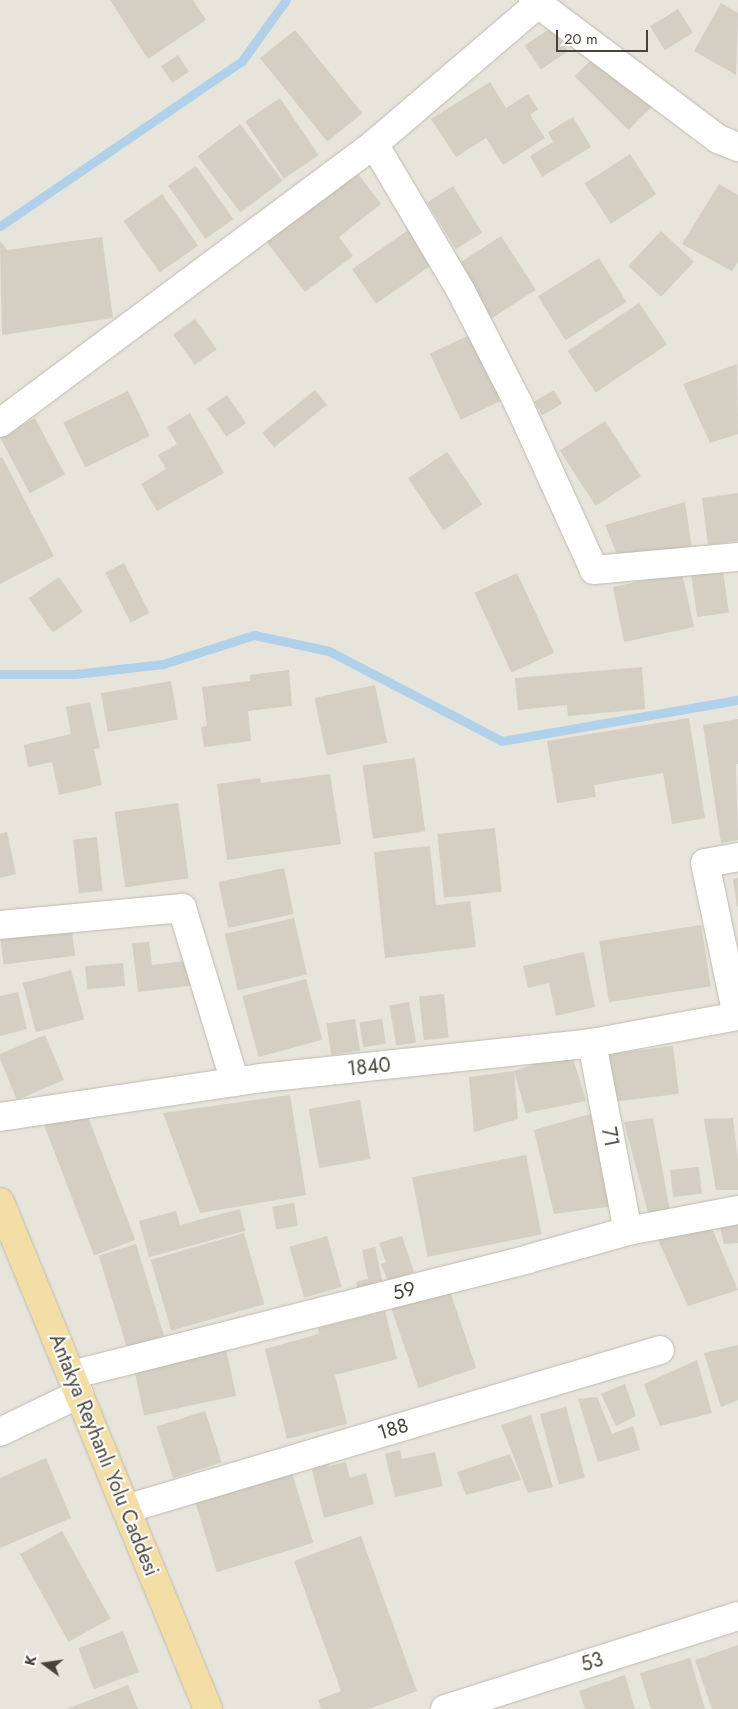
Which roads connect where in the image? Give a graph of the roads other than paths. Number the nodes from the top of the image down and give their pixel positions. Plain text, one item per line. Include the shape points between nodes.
1 (536, 2) edge
2 (374, 144) junction
3 (738, 147) edge
4 (0, 423) edge
5 (738, 557) edge
6 (738, 858) edge
7 (0, 925) edge
8 (738, 1016) edge
9 (592, 1043) junction
10 (235, 1082) junction
11 (0, 1117) edge
12 (0, 1202) edge
13 (738, 1210) edge
14 (628, 1231) junction
15 (660, 1350) dead end
16 (75, 1384) junction
17 (0, 1432) edge
18 (126, 1509) junction
19 (738, 1616) edge
20 (515, 1698) edge
21 (208, 1709) edge
22 (445, 1709) edge

1 - 2 street
1 - 3 street via 718,139
2 - 4 street
2 - 5 street via 462,291 518,403 594,570
6 - 8 street via 705,863
7 - 10 street via 182,908
8 - 9 street, 1840
9 - 10 street, 1840
9 - 14 street, 71
10 - 11 street, 1840
12 - 16 main road, Antakya Reyhanlı Yolu Caddesi
13 - 14 street, 59
14 - 16 street, 59
15 - 18 street, 188
16 - 17 street, 59
16 - 18 main road, Antakya Reyhanlı Yolu Caddesi
18 - 21 main road, Antakya Reyhanlı Yolu Caddesi
19 - 20 street, 53
20 - 22 street, 53

